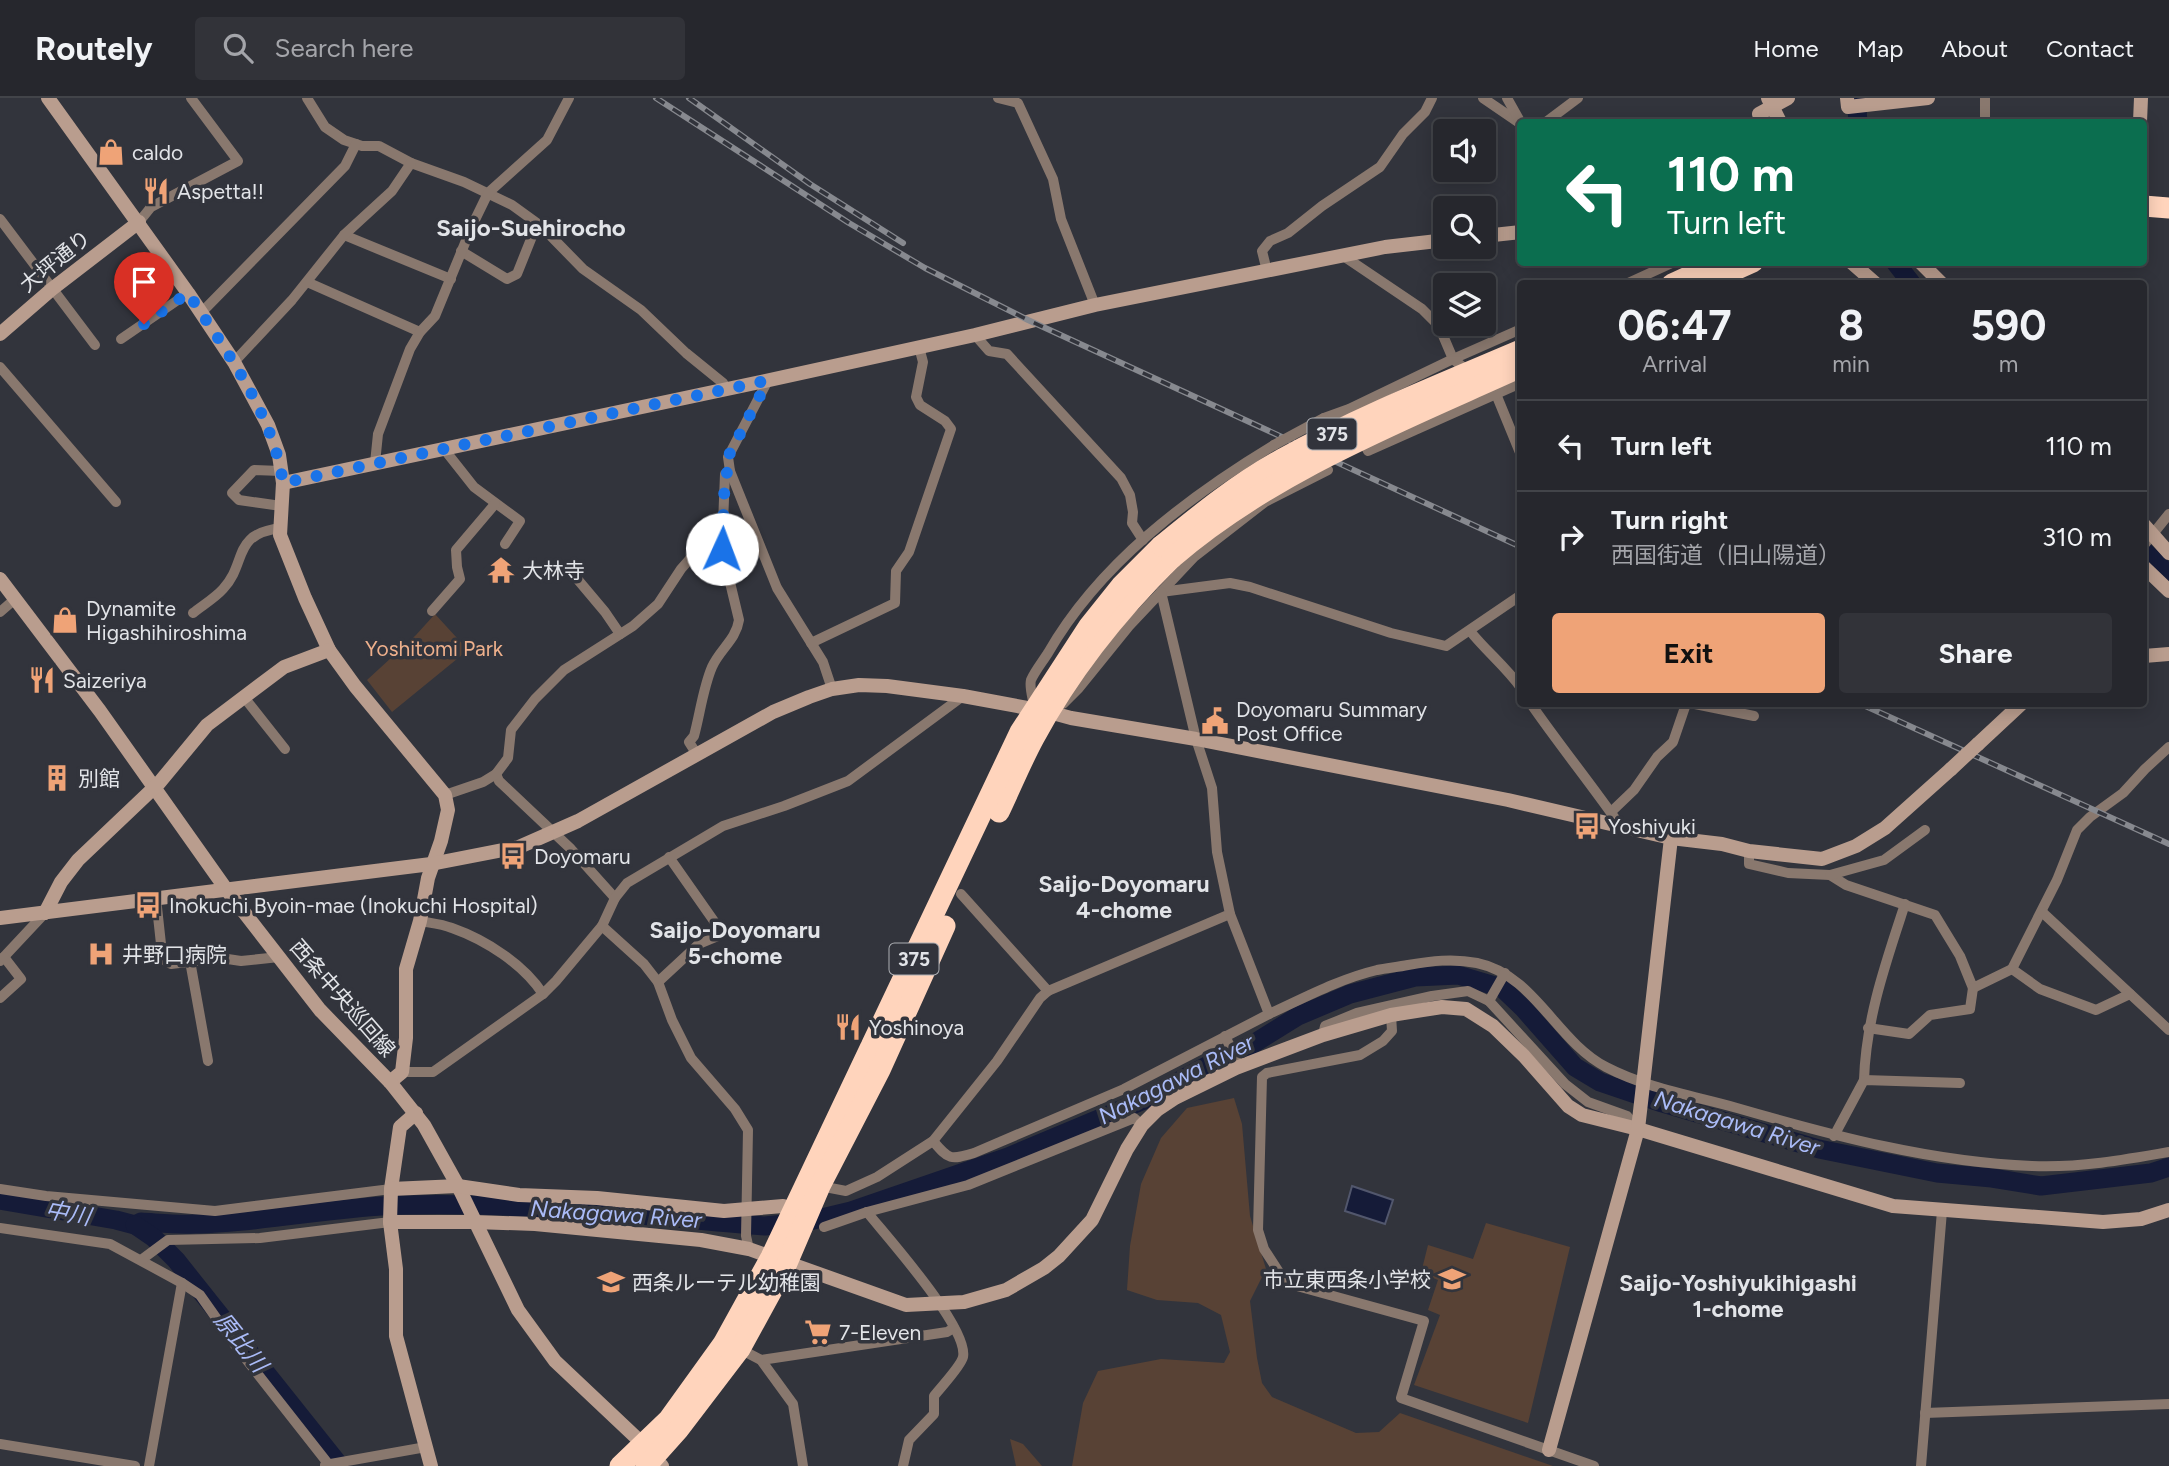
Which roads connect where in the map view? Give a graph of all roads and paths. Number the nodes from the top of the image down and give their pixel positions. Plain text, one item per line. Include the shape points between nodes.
1 (48, 98) edge
2 (191, 98) edge
3 (307, 98) edge
4 (569, 98) edge
5 (998, 98) edge
6 (1433, 98) edge
7 (1483, 98) edge
8 (1507, 98) edge
9 (1578, 98) edge
10 (1788, 98) edge
11 (1928, 98) edge
12 (1986, 98) edge
13 (2141, 98) edge
14 (1020, 101) edge
15 (1770, 102) edge
16 (1849, 102) edge
17 (1519, 119) edge
18 (1550, 119) edge
19 (1761, 119) edge
20 (1778, 119) edge
21 (1985, 119) edge
22 (2140, 119) edge
23 (1517, 120) edge
24 (356, 144) junction
25 (411, 163) junction
26 (488, 193) junction
27 (2147, 193) edge
28 (2169, 195) edge
29 (2147, 206) edge
30 (2169, 208) edge
31 (0, 219) edge
32 (139, 222) junction
33 (541, 226) junction
34 (1517, 232) edge
35 (344, 235) junction
36 (1496, 235) edge
37 (1433, 241) edge
38 (461, 251) junction
39 (1342, 255) junction
40 (1665, 266) edge
41 (1742, 266) edge
42 (1855, 266) edge
43 (1924, 266) edge
44 (1266, 271) junction
45 (1724, 273) edge
46 (451, 279) junction
47 (1635, 280) edge
48 (1691, 280) edge
49 (1871, 280) edge
50 (1938, 280) edge
51 (307, 282) junction
52 (52, 289) junction
53 (188, 293) junction
54 (1095, 305) junction
55 (201, 313) junction
56 (1517, 331) edge
57 (420, 332) junction
58 (0, 334) edge
59 (975, 335) junction
60 (121, 339) dead end
61 (95, 345) dead end
62 (919, 347) junction
63 (1517, 352) edge
64 (1452, 359) junction
65 (234, 362) junction
66 (0, 367) edge
67 (1517, 369) edge
68 (765, 381) junction
69 (1517, 385) edge
70 (727, 389) junction
71 (1496, 394) junction
72 (1349, 410) junction
73 (1517, 445) edge
74 (444, 449) junction
75 (375, 463) junction
76 (1238, 467) junction
77 (1328, 470) dead end
78 (730, 471) junction
79 (282, 477) junction
80 (116, 502) dead end
81 (1265, 502) junction
82 (495, 504) junction
83 (281, 506) junction
84 (2169, 514) edge
85 (1165, 522) junction
86 (281, 527) junction
87 (2148, 536) edge
88 (505, 544) dead end
89 (1159, 548) junction
90 (722, 549) junction
91 (2169, 552) edge
92 (1194, 557) junction
93 (568, 568) dead end
94 (2147, 570) edge
95 (0, 579) edge
96 (2169, 591) edge
97 (1161, 592) junction
98 (15, 598) junction
99 (1517, 598) edge
100 (432, 611) dead end
101 (0, 612) edge
102 (193, 613) dead end
103 (1470, 631) junction
104 (620, 634) junction
105 (811, 643) junction
106 (329, 650) junction
107 (2169, 654) edge
108 (2147, 656) edge
109 (1517, 682) edge
110 (832, 690) junction
111 (243, 696) junction
112 (963, 696) junction
113 (1533, 707) edge
114 (1685, 707) edge
115 (1710, 707) edge
116 (2018, 707) edge
117 (1042, 710) junction
118 (1754, 716) dead end
119 (1196, 739) junction
120 (2169, 747) edge
121 (285, 749) dead end
122 (696, 753) junction
123 (496, 774) junction
124 (154, 788) junction
125 (445, 795) junction
126 (1611, 812) junction
127 (1621, 827) junction
128 (1925, 830) dead end
129 (553, 834) junction
130 (1671, 838) junction
131 (1749, 851) junction
132 (669, 857) junction
133 (431, 864) junction
134 (1830, 875) junction
135 (226, 889) junction
136 (961, 894) junction
137 (156, 898) junction
138 (615, 898) junction
139 (1905, 904) junction
140 (2042, 912) junction
141 (45, 913) junction
142 (1230, 914) junction
143 (0, 918) edge
144 (420, 921) junction
145 (602, 926) junction
146 (279, 957) junction
147 (2, 959) edge
148 (190, 961) junction
149 (2012, 968) junction
150 (1504, 974) junction
151 (658, 982) junction
152 (1973, 988) junction
153 (1048, 991) junction
154 (543, 994) junction
155 (2130, 994) junction
156 (0, 998) edge
157 (1490, 999) junction
158 (1269, 1014) junction
159 (1391, 1015) junction
160 (1868, 1028) junction
161 (2169, 1030) edge
162 (1323, 1035) junction
163 (1224, 1036) junction
164 (208, 1061) dead end
165 (1238, 1064) junction
166 (402, 1072) junction
167 (1864, 1080) junction
168 (1643, 1082) junction
169 (390, 1083) junction
170 (1960, 1083) dead end
171 (416, 1113) junction
172 (1142, 1125) junction
173 (1638, 1129) junction
174 (1834, 1136) junction
175 (933, 1141) junction
176 (2169, 1152) edge
177 (459, 1188) junction
178 (0, 1189) edge
179 (818, 1190) junction
180 (391, 1191) junction
181 (793, 1209) junction
182 (2169, 1210) edge
183 (1942, 1211) junction
184 (748, 1212) junction
185 (867, 1212) junction
186 (473, 1219) junction
187 (390, 1220) junction
188 (824, 1227) dead end
189 (0, 1228) edge
190 (790, 1234) junction
191 (747, 1243) junction
192 (143, 1258) junction
193 (779, 1260) junction
194 (182, 1283) junction
195 (939, 1304) junction
196 (954, 1328) junction
197 (740, 1349) junction
198 (761, 1360) junction
199 (2169, 1404) edge
200 (1925, 1413) junction
201 (0, 1444) edge
202 (426, 1447) junction
203 (1549, 1450) junction
204 (652, 1459) edge
205 (329, 1465) edge
206 (135, 1466) edge
207 (149, 1466) edge
208 (430, 1466) edge
209 (620, 1466) edge
210 (803, 1466) edge
211 (903, 1466) edge
212 (1594, 1466) edge
213 (1922, 1466) edge

1 - 32 street
2 - 32 street via 238,161 150,207
3 - 24 street via 325,127
4 - 26 street via 547,140
5 - 14 street
6 - 44 street via 1380,167 1289,233 1270,241 1262,251
7 - 23 street
8 - 17 street
9 - 18 street
10 - 15 street
11 - 16 street
12 - 21 street
13 - 22 street
14 - 54 street via 1053,178 1061,219
15 - 19 street via 1759,114
15 - 20 street
24 - 25 street via 379,146
24 - 55 street via 345,166
25 - 26 street
25 - 35 street via 392,191
26 - 33 street
26 - 38 street
27 - 28 highway
29 - 30 highway
31 - 52 street
32 - 52 street, 大坪通り
32 - 53 street
33 - 38 street via 533,234 517,274 507,279
33 - 70 street via 583,269 641,310
34 - 36 street
35 - 46 street
35 - 51 street
37 - 39 street
38 - 46 street
39 - 44 street
39 - 64 street via 1422,309 1439,326
40 - 47 street
41 - 45 highway
42 - 49 street
43 - 50 street
44 - 54 street
45 - 48 highway
46 - 57 street via 435,316
51 - 57 street
51 - 65 street
52 - 58 street, 大坪通り
52 - 61 street
53 - 55 street
53 - 60 street
54 - 59 street
55 - 65 street
56 - 64 street
57 - 75 street via 378,433
59 - 62 street
59 - 89 street via 989,351 1007,354 1121,478 1130,495 1132,523
62 - 68 street
62 - 105 street via 923,362 916,397 951,429 909,552 895,571 895,603
63 - 89 highway, 375, bridge via 1281,459
64 - 71 street
64 - 72 street
65 - 79 street via 268,425
66 - 80 street
67 - 89 highway, 375, bridge via 1357,442 1292,475 1206,529
68 - 70 street
68 - 78 street via 728,457
69 - 71 street
70 - 74 street
71 - 72 street via 1368,451
71 - 73 street
72 - 76 street, bridge via 1324,418
74 - 75 street
74 - 82 street via 474,487
75 - 79 street
76 - 81 street
76 - 85 street
77 - 81 street
78 - 90 street via 725,474
78 - 105 street via 777,588
79 - 83 street
79 - 83 street via 254,470 232,493 239,500
81 - 92 street
82 - 88 street via 520,522
82 - 100 street via 456,550 460,579
83 - 86 street
84 - 87 street
85 - 89 street
85 - 92 street
86 - 102 street via 253,536 224,588
86 - 106 street
87 - 91 street
89 - 117 highway, 375 via 1089,626
90 - 104 street via 704,543 658,604
90 - 122 street via 737,630 710,671 689,742
92 - 97 street
93 - 104 street
94 - 96 street
95 - 98 street, 西条中央巡回線
97 - 103 street via 1230,583 1446,646
97 - 117 street via 1072,695
97 - 119 street
98 - 101 street
98 - 124 street, 西条中央巡回線
99 - 103 street
103 - 109 street
104 - 123 street via 564,670 535,699 511,730 508,758
105 - 110 street
106 - 111 street via 284,667
106 - 125 street
107 - 108 street
110 - 112 street via 887,686
110 - 122 street via 773,712
111 - 121 street
111 - 124 street via 207,725
112 - 117 street
112 - 132 street via 848,781 723,826
113 - 126 street
114 - 126 street via 1673,742
115 - 118 street
116 - 131 street, bridge via 1885,828 1856,846 1822,859
117 - 119 street
117 - 136 highway, 375 via 1034,739
117 - 181 highway, 375 via 1020,732
119 - 127 street via 1508,800
119 - 142 street via 1212,788 1217,852
120 - 140 street via 2077,830
122 - 129 street
123 - 125 street
123 - 129 street
124 - 135 street, 西条中央巡回線
124 - 141 street via 78,860
125 - 133 street via 448,810 442,841
126 - 127 street
127 - 130 street
128 - 134 street via 1884,860
129 - 133 street via 519,847
129 - 138 street
130 - 131 street
130 - 168 street
131 - 134 street via 1749,864 1788,873
132 - 138 street via 627,883
132 - 151 street via 723,934 699,944
133 - 135 street
133 - 144 street
134 - 139 street via 1846,885
135 - 137 street
135 - 146 street, 西条中央巡回線
136 - 153 street
136 - 179 highway, 375 via 880,1070
137 - 141 street
137 - 148 street via 166,961
138 - 145 street
139 - 152 street via 1935,915
139 - 160 street
140 - 149 street
140 - 155 street
141 - 143 street
141 - 147 street
142 - 153 street
142 - 158 street
144 - 154 street via 451,927 474,938 514,963
144 - 166 street via 406,969
145 - 151 street
145 - 154 street
146 - 148 street
146 - 169 street, 西条中央巡回線 via 320,1010
147 - 156 street via 21,979
148 - 164 street
149 - 152 street
149 - 155 street via 2040,989 2096,1010
150 - 157 street
150 - 158 street via 1485,965 1446,960 1377,970
150 - 168 street via 1516,980 1594,1060
151 - 184 street via 691,1058 748,1130
152 - 160 street via 1970,1009 1930,1015 1909,1034
153 - 175 street
154 - 166 street via 433,1072
155 - 161 street
157 - 162 street via 1468,991 1432,996 1357,1013 1325,1026
157 - 173 street via 1565,1084 1588,1102 1627,1116
158 - 163 street
159 - 162 street
159 - 173 street via 1442,1007 1465,1009 1493,1026 1568,1106 1582,1115
159 - 203 street via 1392,1031 1360,1055 1262,1077 1258,1230 1264,1249 1286,1283 1424,1321 1401,1398
160 - 167 street
162 - 165 street
163 - 165 street
163 - 175 street via 1124,1089 974,1153 947,1157
165 - 172 street via 1175,1098
166 - 169 street
167 - 170 street
167 - 174 street
168 - 173 street
168 - 174 street
169 - 171 street, 西条中央巡回線
171 - 177 street, 西条中央巡回線
171 - 180 street via 400,1127
172 - 185 street via 1134,1118 968,1185
172 - 195 street via 1092,1220 1059,1256 1006,1290
173 - 183 street via 1893,1206
173 - 203 street
174 - 176 street via 1922,1155 2032,1166 2119,1161
175 - 179 street via 846,1191
177 - 180 street
177 - 184 street
177 - 186 street, 西条中央巡回線
178 - 180 street via 215,1211
179 - 190 highway, 375
180 - 187 street
181 - 184 street via 783,1206
181 - 190 highway, 375
182 - 183 street via 2141,1219 2104,1222
183 - 200 street
184 - 191 street
185 - 188 street
185 - 195 street
186 - 187 street
186 - 191 street
186 - 204 street, 西条中央巡回線 via 518,1310 555,1361
187 - 192 street via 260,1238 168,1240
187 - 202 street via 396,1336
189 - 192 street via 110,1244
190 - 193 highway, 375
191 - 193 street
192 - 194 street
193 - 195 street via 906,1305
193 - 197 highway, 375
193 - 204 highway, 375 via 688,1395
194 - 205 street via 200,1296
194 - 207 street
195 - 196 street
196 - 198 street
196 - 211 street via 963,1346 963,1359 934,1396 934,1414 909,1440
197 - 198 street
197 - 204 highway, 375
198 - 210 street via 793,1404
199 - 200 street
200 - 213 street
201 - 206 street
202 - 205 street
202 - 208 street
203 - 212 street
204 - 209 highway, 375

